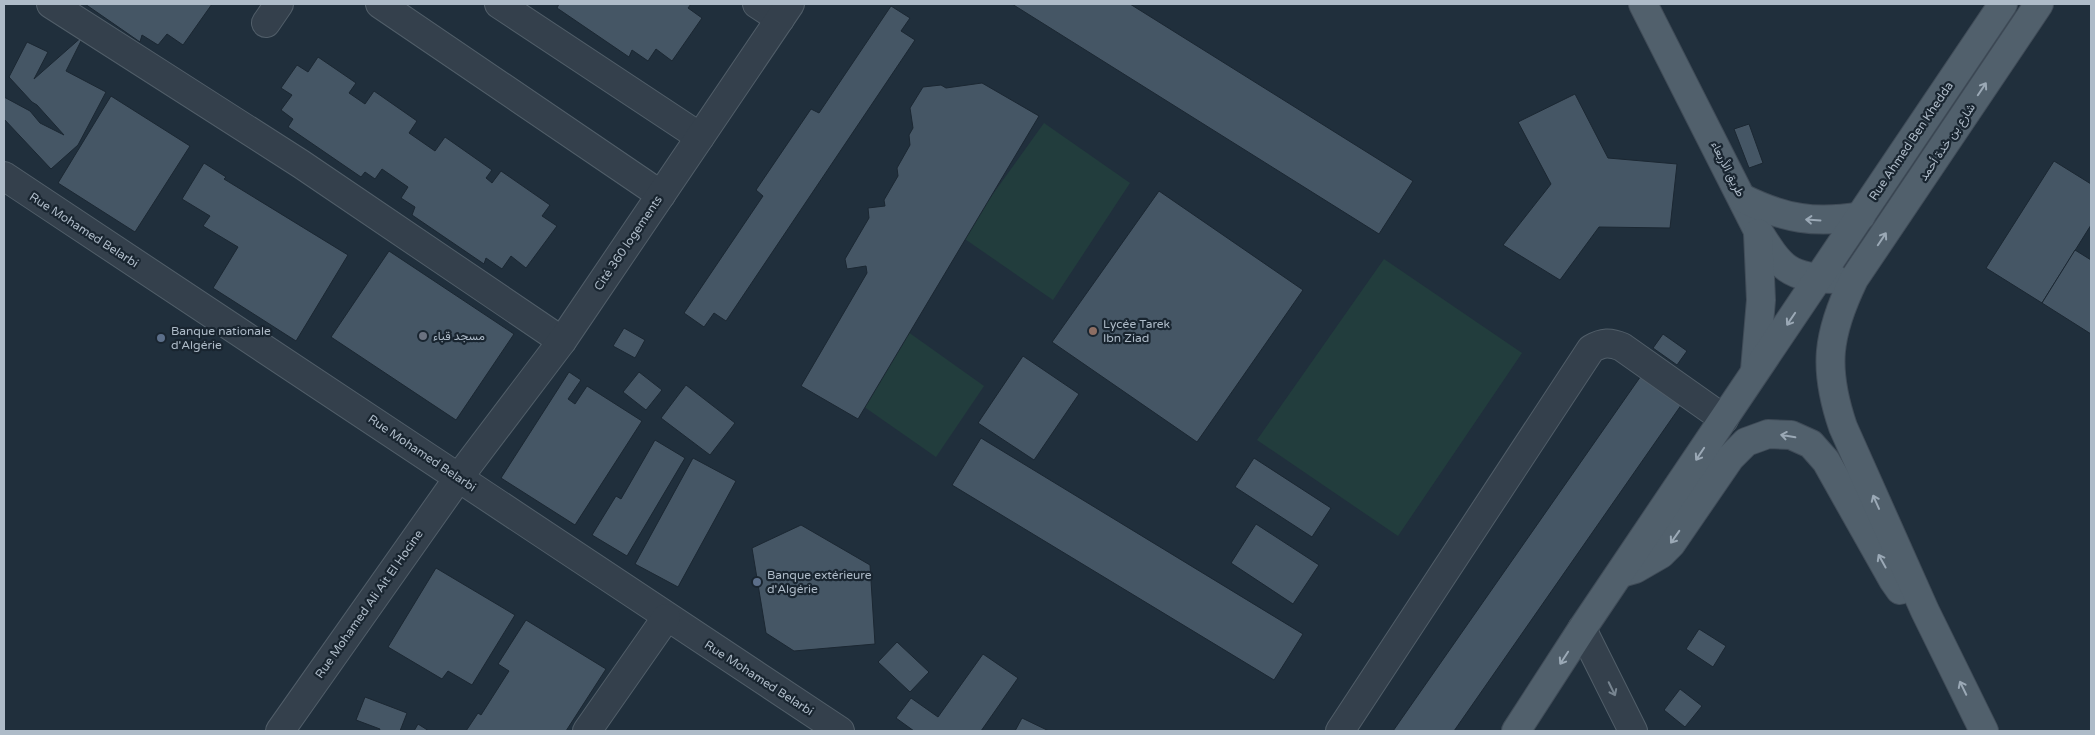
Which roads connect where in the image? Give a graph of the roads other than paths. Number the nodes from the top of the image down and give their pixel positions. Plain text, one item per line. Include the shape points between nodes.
1 (51, 4) edge
2 (380, 4) edge
3 (499, 4) edge
4 (757, 4) edge
5 (1643, 4) edge
6 (2003, 4) edge
7 (2039, 4) edge
8 (785, 11) edge
9 (700, 137) junction
10 (4, 176) edge
11 (661, 195) junction
12 (1742, 198) junction
13 (1861, 216) junction
14 (1757, 229) junction
15 (1818, 279) junction
16 (1854, 279) junction
17 (562, 341) junction
18 (1754, 374) junction
19 (1724, 419) junction
20 (459, 477) junction
21 (1620, 574) junction
22 (1925, 611) junction
23 (666, 618) junction
24 (1582, 629) junction
25 (280, 731) edge
26 (587, 731) edge
27 (840, 731) edge
28 (1340, 731) edge
29 (1516, 731) edge
30 (1633, 731) edge
31 (1984, 731) edge

1 - 17 street via 301,164
2 - 11 street
3 - 9 street
4 - 8 street
5 - 12 main road, طريق الأربعاء
6 - 13 main road, Rue Ahmed Ben Khedda
16 -> 7 main road, شارع بن خدة أحمد
8 - 9 street, Cité 360 logements
9 - 11 street, Cité 360 logements
10 - 20 street, Rue Mohamed Belarbi
11 - 17 street, Cité 360 logements
13 -> 12 main road via 1837,220 1788,217
12 - 14 main road, طريق الأربعاء
13 - 15 main road, Rue Ahmed Ben Khedda
14 - 15 main road, طريق الأربعاء via 1786,268
14 - 18 main road via 1761,300
15 - 16 main road, طريق الأربعاء
15 -> 18 main road, Rue Ahmed Ben Khedda
22 -> 16 main road, شارع بن خدة أحمد via 1833,398 1832,336
17 - 20 street, Cité 360 logements
18 - 19 main road, Rue Ahmed Ben Khedda
19 -> 21 main road, Rue Ahmed Ben Khedda
19 - 28 street via 1622,346 1601,344 1591,349
20 - 23 street, Rue Mohamed Belarbi
20 - 25 street, Rue Mohamed Ali Ait El Hocine
22 -> 21 main road via 1901,592 1892,580 1826,461 1811,444 1791,435 1768,434 1746,442 1730,458 1671,544 1649,562
21 - 24 main road, Rue Ahmed Ben Khedda
31 -> 22 main road, شارع بن خدة أحمد
23 - 26 street
23 - 27 street, Rue Mohamed Belarbi
24 -> 29 main road, Rue Ahmed Ben Khedda
24 -> 30 street

